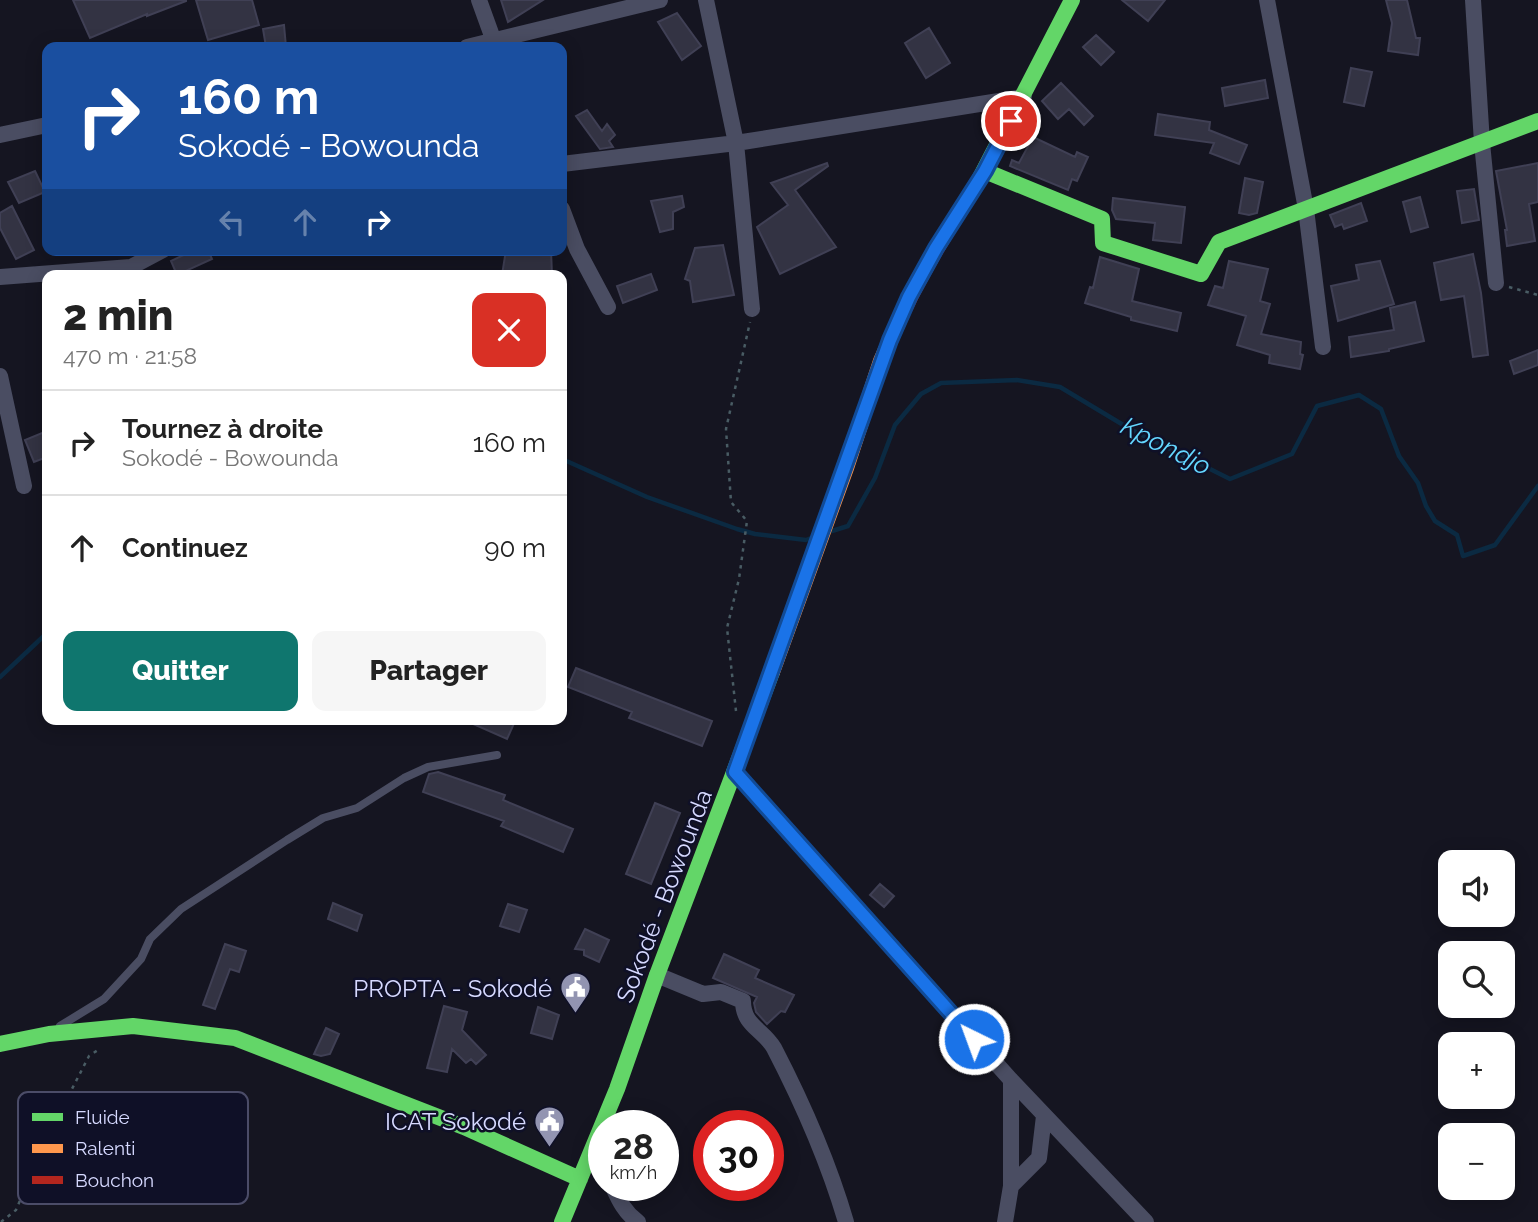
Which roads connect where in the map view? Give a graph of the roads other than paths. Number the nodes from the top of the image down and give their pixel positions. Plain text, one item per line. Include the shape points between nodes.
1 (479, 0) edge
2 (660, 0) edge
3 (706, 0) edge
4 (1072, 0) edge
5 (1267, 0) edge
6 (1473, 0) edge
7 (494, 42) edge
8 (502, 42) edge
9 (1024, 97) junction
10 (1538, 121) edge
11 (42, 126) edge
12 (0, 135) edge
13 (736, 142) junction
14 (1482, 143) junction
15 (567, 163) edge
16 (985, 171) junction
17 (1306, 209) junction
18 (567, 222) edge
19 (152, 256) edge
20 (92, 270) edge
21 (42, 274) edge
22 (0, 277) edge
23 (1496, 283) road end
24 (608, 307) dead end
25 (752, 309) road end
26 (1322, 347) dead end
27 (0, 376) edge
28 (24, 486) dead end
29 (498, 755) dead end
30 (735, 772) junction
31 (657, 975) junction
32 (49, 1034) junction
33 (0, 1044) edge
34 (1011, 1080) junction
35 (609, 1110) edge
36 (1044, 1116) junction
37 (588, 1161) edge
38 (580, 1179) junction
39 (1011, 1186) junction
40 (619, 1201) edge
41 (562, 1222) edge
42 (638, 1222) edge
43 (846, 1222) edge
44 (1004, 1222) edge
45 (1146, 1222) edge

1 - 7 street
2 - 8 street
3 - 13 street
4 - 9 main road, Sokodé - Bowounda
5 - 17 street
6 - 14 street
9 - 13 street
9 - 16 main road, Sokodé - Bowounda
10 - 14 main road
11 - 12 street
13 - 15 street
13 - 25 street
14 - 17 main road
14 - 23 street
16 - 17 main road via 1102,219 1103,243 1201,274 1219,242
16 - 30 main road, Sokodé - Bowounda via 909,297 881,361
17 - 26 street
18 - 24 street
19 - 20 street via 131,267
21 - 22 street
27 - 28 street
29 - 32 lane via 428,767 357,808 323,818 287,840 181,909 150,939 141,959 104,999
30 - 31 main road, Sokodé - Bowounda
30 - 34 street
31 - 35 main road, Sokodé - Bowounda
31 - 43 street via 703,994 721,992 743,1001 743,1012 766,1036 802,1107
32 - 33 main road
32 - 38 main road via 133,1026 235,1038 464,1127
34 - 36 street
34 - 39 street
36 - 39 street via 1039,1158
36 - 45 street
37 - 38 main road, Sokodé - Bowounda
38 - 41 main road, Sokodé - Bowounda
39 - 44 street
40 - 42 street

